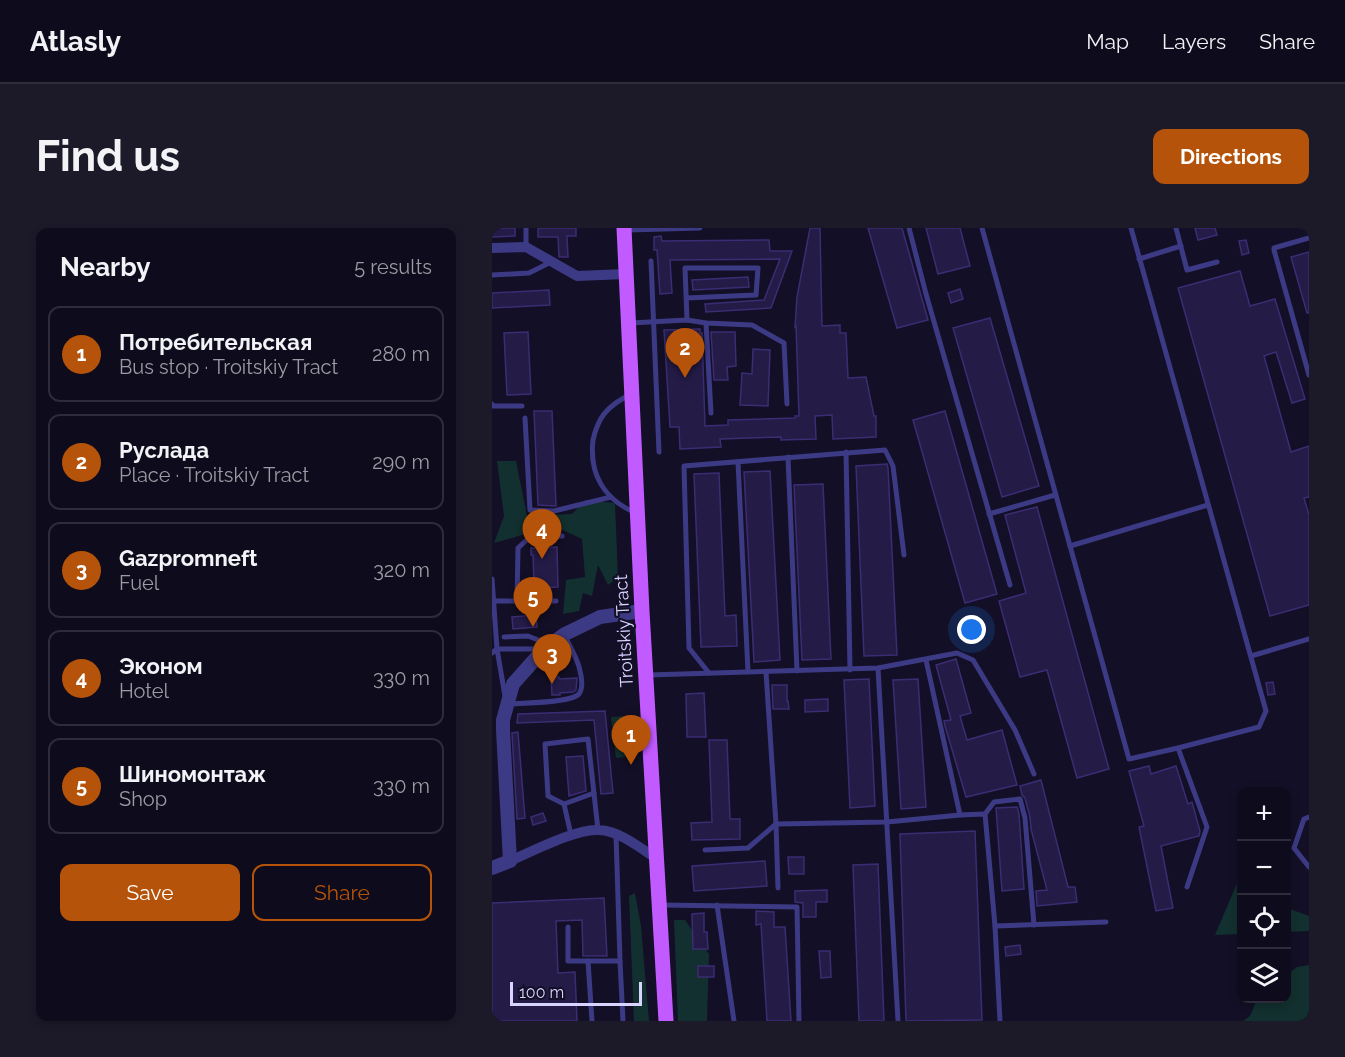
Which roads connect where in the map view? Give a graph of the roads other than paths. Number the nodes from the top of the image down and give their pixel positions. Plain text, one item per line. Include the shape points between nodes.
1 (526, 228) edge
2 (700, 228) edge
3 (909, 228) edge
4 (982, 228) edge
5 (1131, 228) edge
6 (1176, 228) edge
7 (624, 229) edge
8 (665, 229) edge
9 (1309, 238) edge
10 (1181, 246) junction
11 (526, 247) junction
12 (492, 248) edge
13 (1139, 259) junction
14 (553, 261) junction
15 (651, 261) dead end
16 (1217, 262) dead end
17 (626, 274) junction
18 (492, 275) edge
19 (686, 298) junction
20 (687, 320) junction
21 (654, 322) junction
22 (628, 323) junction
23 (706, 323) junction
24 (1309, 375) edge
25 (632, 394) junction
26 (492, 404) edge
27 (787, 404) dead end
28 (522, 406) dead end
29 (711, 413) dead end
30 (525, 418) dead end
31 (659, 452) dead end
32 (846, 452) junction
33 (788, 457) junction
34 (738, 462) junction
35 (1056, 495) junction
36 (611, 497) junction
37 (1208, 505) junction
38 (638, 514) junction
39 (989, 514) junction
40 (562, 536) dead end
41 (1070, 546) junction
42 (904, 555) dead end
43 (492, 579) edge
44 (1010, 585) dead end
45 (494, 601) junction
46 (517, 601) junction
47 (556, 601) dead end
48 (642, 611) junction
49 (564, 634) junction
50 (504, 637) dead end
51 (1309, 639) edge
52 (547, 647) junction
53 (494, 651) edge
54 (1251, 656) junction
55 (926, 660) junction
56 (878, 668) junction
57 (850, 669) junction
58 (797, 671) junction
59 (748, 672) junction
60 (766, 672) junction
61 (708, 673) junction
62 (646, 675) junction
63 (507, 704) junction
64 (1178, 748) junction
65 (1034, 774) dead end
66 (594, 793) junction
67 (564, 804) junction
68 (985, 814) junction
69 (960, 815) junction
70 (1309, 817) edge
71 (888, 822) junction
72 (776, 824) junction
73 (598, 830) junction
74 (571, 835) junction
75 (616, 835) junction
76 (705, 850) dead end
77 (657, 859) junction
78 (510, 861) junction
79 (1309, 867) edge
80 (492, 868) edge
81 (1187, 887) dead end
82 (778, 888) dead end
83 (660, 905) junction
84 (717, 905) junction
85 (1106, 922) dead end
86 (1034, 925) junction
87 (994, 926) junction
88 (568, 927) dead end
89 (588, 961) junction
90 (620, 961) junction
91 (592, 1021) edge
92 (623, 1021) edge
93 (666, 1021) edge
94 (734, 1021) edge
95 (799, 1021) edge
96 (898, 1021) edge
97 (1000, 1021) edge

1 - 11 lane
2 - 8 lane
3 - 39 lane
4 - 35 lane
5 - 13 lane
6 - 10 lane
7 - 8 lane
7 - 17 main road, Troitskiy Tract
9 - 24 lane via 1274,248
10 - 13 lane
10 - 16 lane via 1187,270
11 - 12 street
11 - 14 street
13 - 37 lane
14 - 17 street via 577,276
14 - 18 lane via 530,273
15 - 21 lane
17 - 22 main road, Troitskiy Tract
19 - 19 lane via 685,268 758,268 756,295
19 - 20 lane
20 - 21 lane
20 - 23 lane
21 - 22 lane
21 - 31 lane
22 - 25 main road, Troitskiy Tract
23 - 27 lane via 752,325 784,343
23 - 29 lane
25 - 36 lane via 603,415 595,432 591,454 594,469 600,485
25 - 38 main road, Troitskiy Tract
26 - 28 lane
30 - 36 lane via 530,510 554,512
32 - 33 lane
32 - 42 lane via 885,450 893,466
32 - 57 lane
33 - 34 lane
33 - 58 lane
34 - 59 lane
34 - 61 lane via 684,466 689,648
35 - 39 lane
35 - 41 lane
36 - 38 lane
37 - 41 lane
37 - 54 lane
38 - 48 main road, Troitskiy Tract
39 - 44 lane
40 - 46 lane via 530,537 518,548
41 - 64 lane via 1129,759
43 - 45 lane
45 - 46 lane
45 - 53 lane
46 - 47 lane
48 - 49 street via 600,617
48 - 62 main road, Troitskiy Tract
49 - 52 street
49 - 63 lane via 581,672 579,694 565,700
50 - 52 lane via 528,636
51 - 54 lane
52 - 53 lane
52 - 63 street via 513,684
53 - 63 lane
54 - 64 lane via 1266,711 1259,727
55 - 56 lane
55 - 65 lane via 957,653 973,660 1015,730
55 - 69 lane
56 - 57 lane
56 - 71 lane
57 - 58 lane
58 - 60 lane
59 - 60 lane
59 - 61 lane
60 - 72 lane
61 - 62 lane
62 - 77 main road, Troitskiy Tract
63 - 78 street via 502,730
64 - 81 lane via 1207,827
66 - 67 lane
66 - 67 lane via 588,739 544,744 548,796
66 - 73 lane
67 - 74 lane
68 - 69 lane
68 - 86 lane via 994,802 1020,799
68 - 87 lane
69 - 71 lane
70 - 79 lane via 1304,819 1294,848
71 - 72 lane
71 - 96 lane
72 - 76 lane via 748,848
72 - 82 lane
73 - 74 street
73 - 75 street
74 - 78 street
75 - 77 street
75 - 90 lane
77 - 83 main road, Troitskiy Tract
78 - 80 street
83 - 84 lane
83 - 93 main road, Troitskiy Tract
84 - 94 lane
84 - 95 lane via 797,907
85 - 86 lane
86 - 87 lane
87 - 97 lane
88 - 89 lane via 568,961
89 - 90 lane
89 - 91 lane
90 - 92 lane

